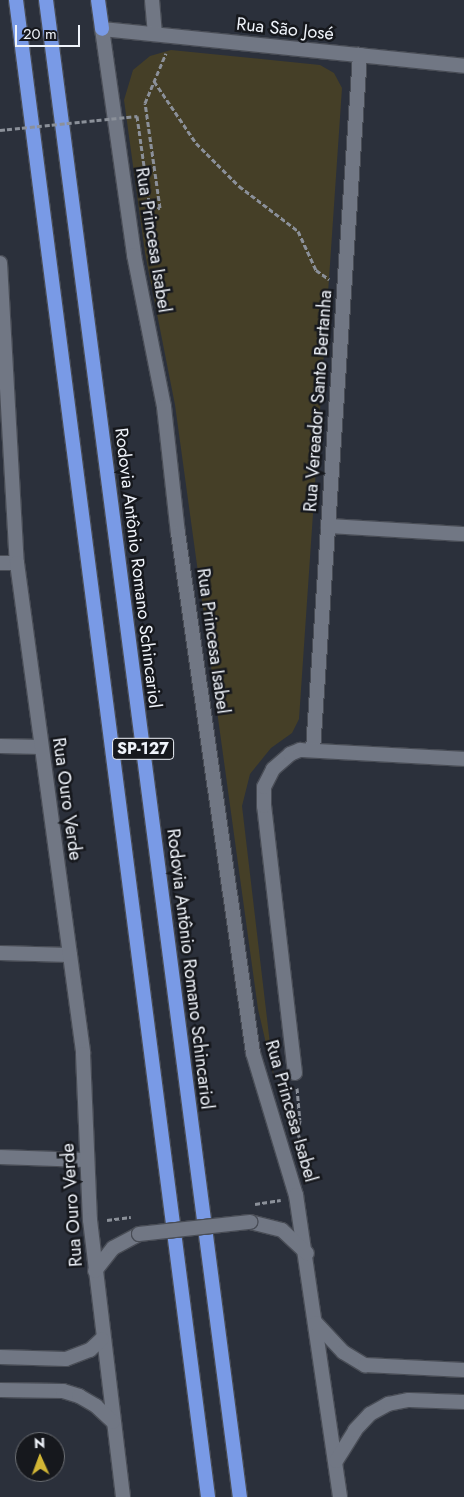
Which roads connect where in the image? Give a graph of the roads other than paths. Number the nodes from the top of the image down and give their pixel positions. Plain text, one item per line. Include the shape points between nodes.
1 (16, 0) edge
2 (46, 0) edge
3 (98, 0) edge
4 (152, 0) edge
5 (102, 29) junction
6 (155, 34) junction
7 (360, 55) junction
8 (464, 66) edge
9 (0, 263) edge
10 (328, 526) junction
11 (464, 534) edge
12 (0, 563) edge
13 (17, 563) junction
14 (0, 746) edge
15 (41, 747) junction
16 (313, 750) junction
17 (464, 760) edge
18 (0, 953) edge
19 (70, 955) junction
20 (295, 1073) road end
21 (0, 1157) edge
22 (86, 1160) junction
23 (307, 1253) junction
24 (95, 1272) junction
25 (316, 1323) junction
26 (102, 1339) junction
27 (0, 1357) edge
28 (464, 1370) edge
29 (0, 1390) edge
30 (464, 1402) edge
31 (113, 1422) junction
32 (336, 1462) junction
33 (339, 1495) edge
34 (123, 1497) edge
35 (208, 1497) edge
36 (240, 1497) edge

1 - 35 highway, SP-127
2 - 36 highway, Rodovia Antônio Romano Schincariol / SP-127
3 - 5 highway
4 - 6 main road
5 - 6 main road, Rua São José
5 - 23 main road, Rua Princesa Isabel via 134,255 164,407 178,533 252,1053 296,1195
6 - 7 main road, Rua São José
7 - 8 main road, Rua São José
7 - 10 main road, Rua Vereador Santo Bertanha
9 - 13 main road, Rua Ouro Verde
10 - 11 main road
10 - 16 main road, Rua Vereador Santo Bertanha
12 - 13 main road
13 - 15 main road, Rua Ouro Verde
14 - 15 main road
15 - 19 main road, Rua Ouro Verde
16 - 17 main road, Rua Princesa Isabel
16 - 20 main road, Rua Princesa Isabel via 300,750 280,761 264,787
18 - 19 main road
19 - 22 main road, Rua Ouro Verde via 83,1054
21 - 22 main road
22 - 24 main road, Rua Ouro Verde
23 - 24 main road, bridge via 282,1230 250,1222 139,1234 112,1248
23 - 25 main road, Rua Princesa Isabel
24 - 26 main road, Rua Ouro Verde
25 - 28 main road via 343,1352 365,1365
25 - 32 main road, Rua Princesa Isabel
26 - 27 main road via 90,1350 72,1358
26 - 31 main road, Rua Ouro Verde
29 - 31 main road via 63,1391 80,1396
30 - 32 main road via 408,1400 388,1404 370,1414 355,1430
31 - 34 main road, Rua Ouro Verde
32 - 33 main road, Rua Princesa Isabel

